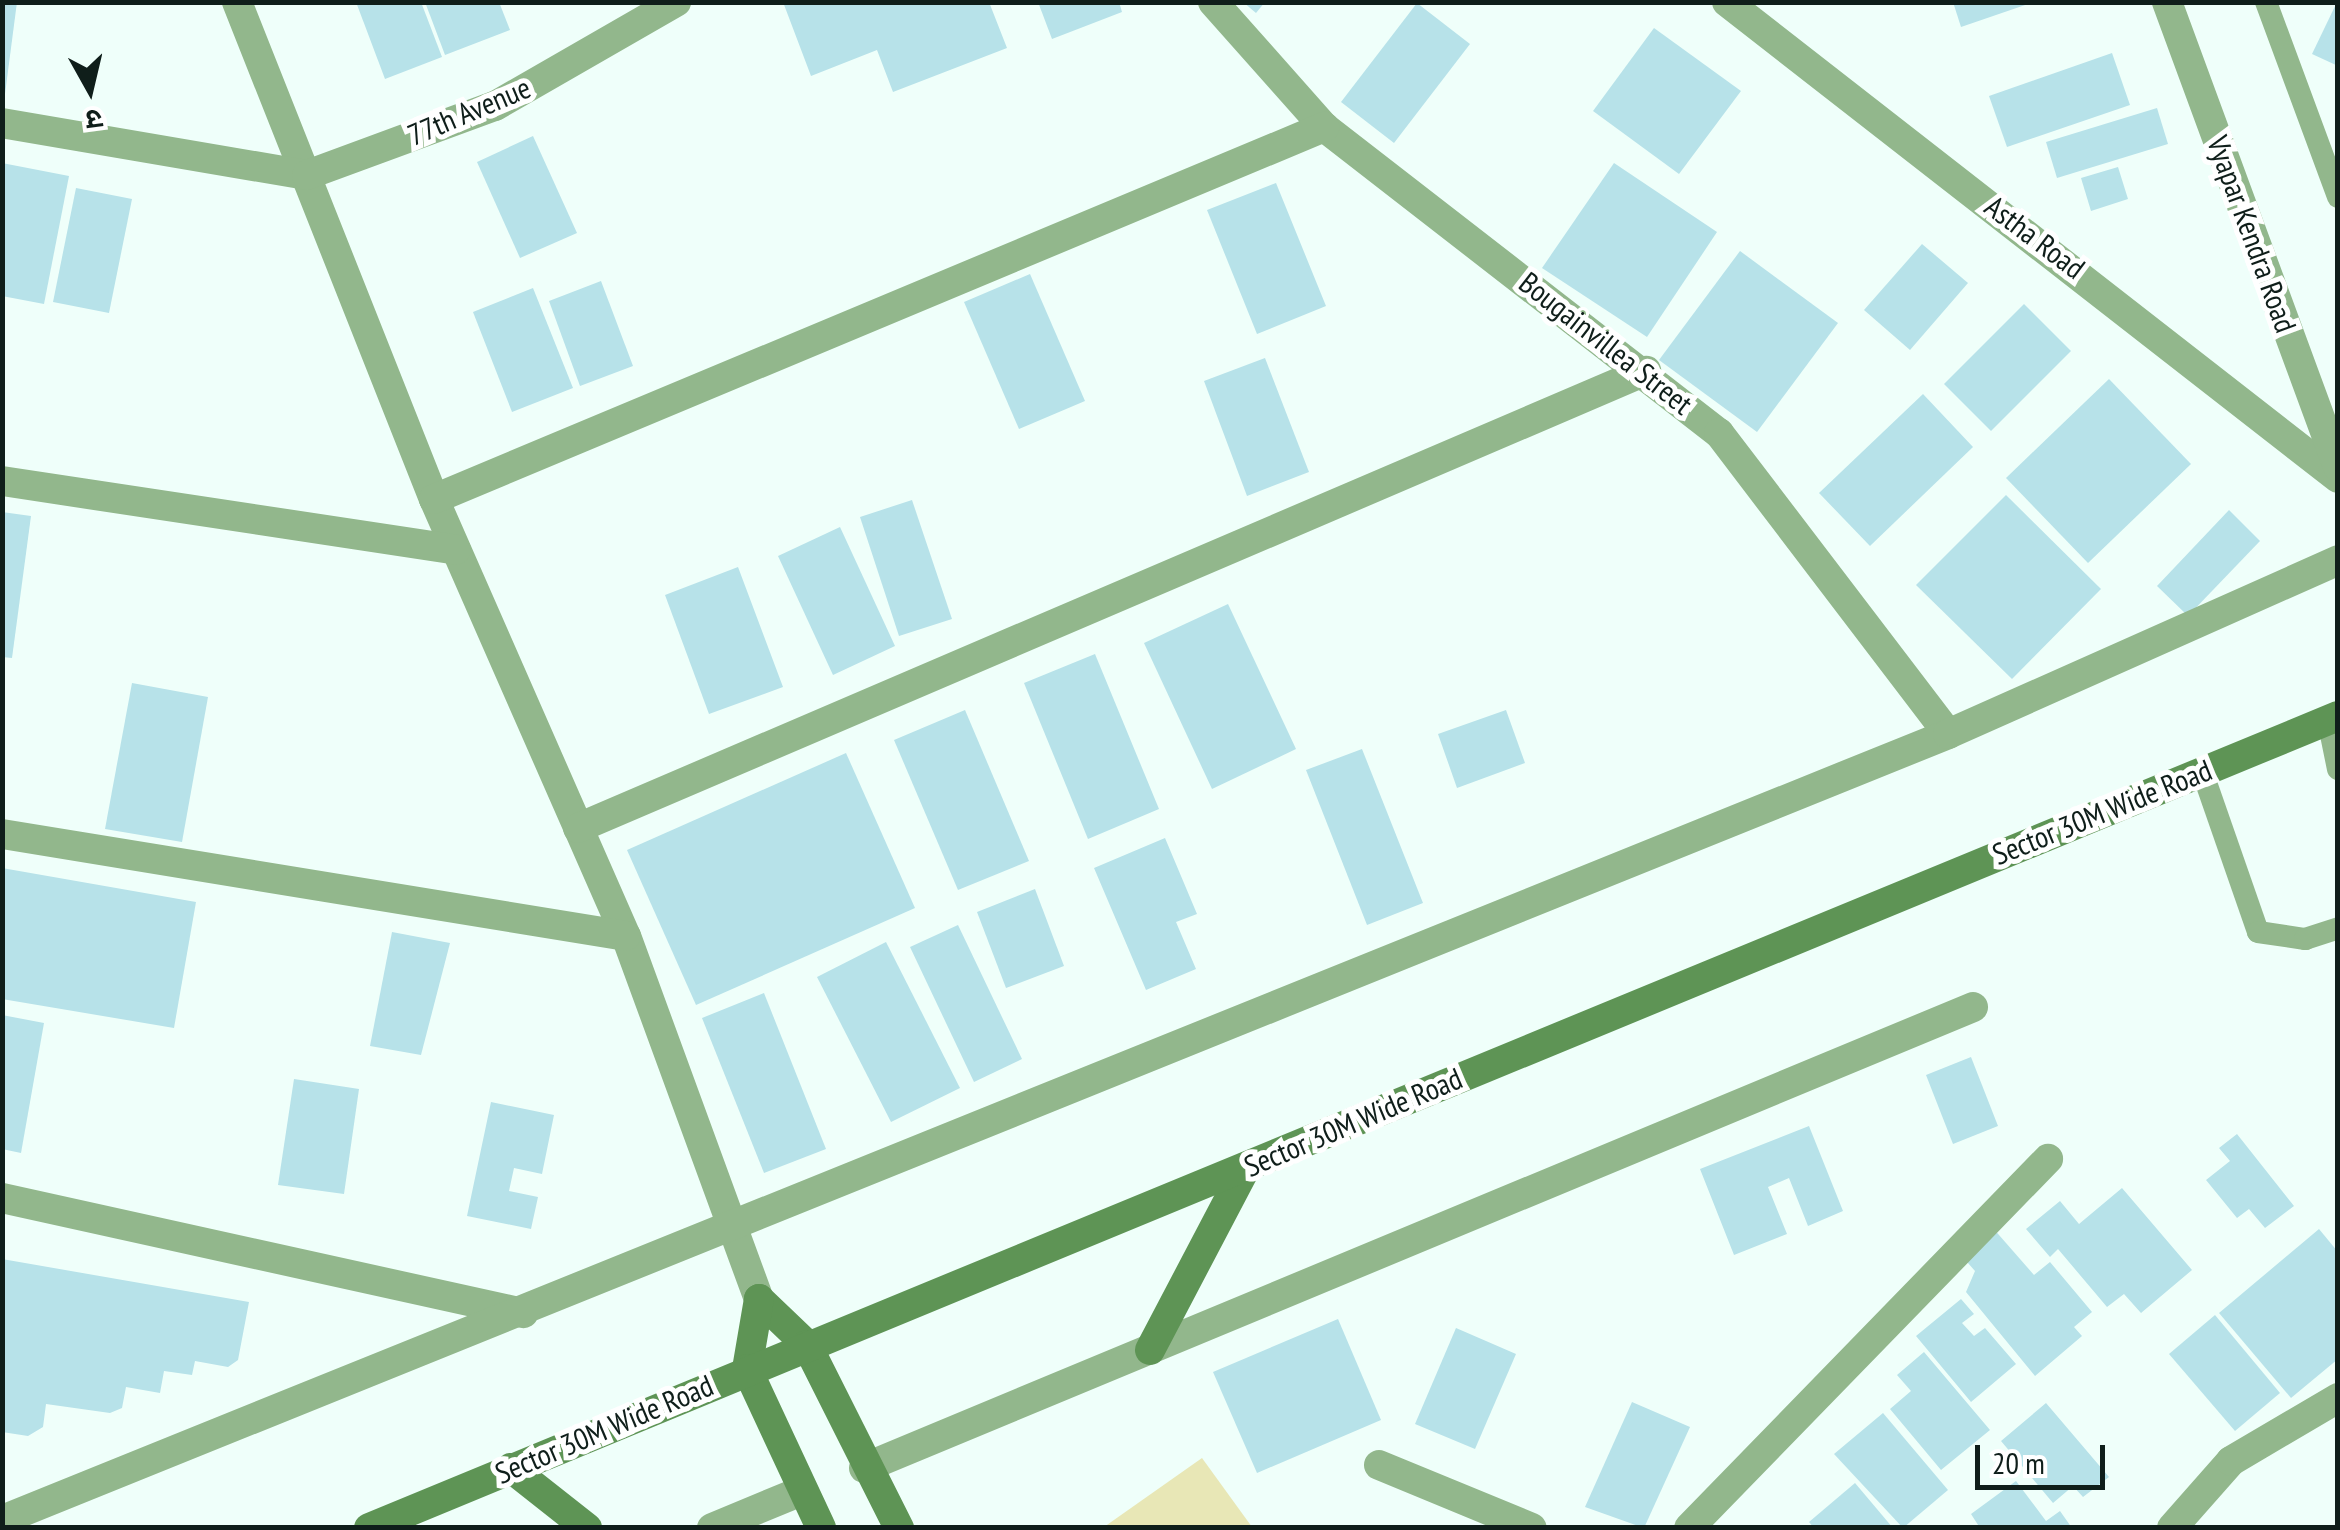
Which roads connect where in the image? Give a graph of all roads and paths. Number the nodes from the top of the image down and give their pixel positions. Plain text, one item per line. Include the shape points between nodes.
1 (237, 2) edge
2 (676, 2) edge
3 (1213, 2) edge
4 (2167, 2) edge
5 (2266, 2) edge
6 (1731, 5) edge
7 (2, 122) edge
8 (1324, 127) junction
9 (307, 175) junction
10 (2338, 197) edge
11 (1646, 371) junction
12 (2338, 466) edge
13 (2338, 478) edge
14 (2, 481) edge
15 (434, 499) junction
16 (456, 550) junction
17 (2338, 560) edge
18 (2333, 718) edge
19 (1948, 734) junction
20 (2338, 769) edge
21 (2202, 771) junction
22 (578, 828) junction
23 (2, 834) edge
24 (2338, 928) edge
25 (626, 936) junction
26 (1973, 1007) dead end
27 (2048, 1159) dead end
28 (1246, 1166) junction
29 (2, 1198) edge
30 (732, 1224) junction
31 (759, 1300) junction
32 (523, 1313) junction
33 (807, 1346) junction
34 (1150, 1350) junction
35 (747, 1369) junction
36 (2338, 1398) edge
37 (1379, 1466) dead end
38 (511, 1468) junction
39 (864, 1468) junction
40 (799, 1492) junction
41 (2, 1520) edge
42 (369, 1528) edge
43 (587, 1528) edge
44 (712, 1528) edge
45 (821, 1528) edge
46 (899, 1528) edge
47 (1532, 1528) edge
48 (1688, 1528) edge
49 (2172, 1528) edge

1 - 9 street
2 - 9 street, 77th Avenue via 495,106
3 - 8 street, Bougainvillea Street
4 - 12 street, Vyapar Kendra Road
5 - 10 lane
6 - 13 street, Astha Road
7 - 9 street
8 - 11 street, Bougainvillea Street
8 - 15 street
9 - 15 street
11 - 19 street, Bougainvillea Street via 1771,494
11 - 22 street
14 - 16 street
15 - 16 street
16 - 22 street
17 - 19 street
18 - 20 lane
18 - 21 main road, Sector 30M Wide Road
19 - 30 street
21 - 24 lane via 2258,932 2305,939
21 - 28 main road, Sector 30M Wide Road
22 - 25 street
23 - 25 street
25 - 30 street
26 - 34 street
27 - 48 street
28 - 33 main road, Sector 30M Wide Road
28 - 34 main road
29 - 32 street
30 - 31 street
30 - 32 street
31 - 33 main road
31 - 35 main road
32 - 41 street
33 - 35 main road, Sector 30M Wide Road
33 - 39 main road
34 - 39 street
35 - 38 main road, Sector 30M Wide Road
35 - 40 main road
36 - 49 street via 2231,1461
37 - 47 street
38 - 42 main road, Sector 30M Wide Road
38 - 43 main road
39 - 46 main road
40 - 44 street
40 - 45 main road

